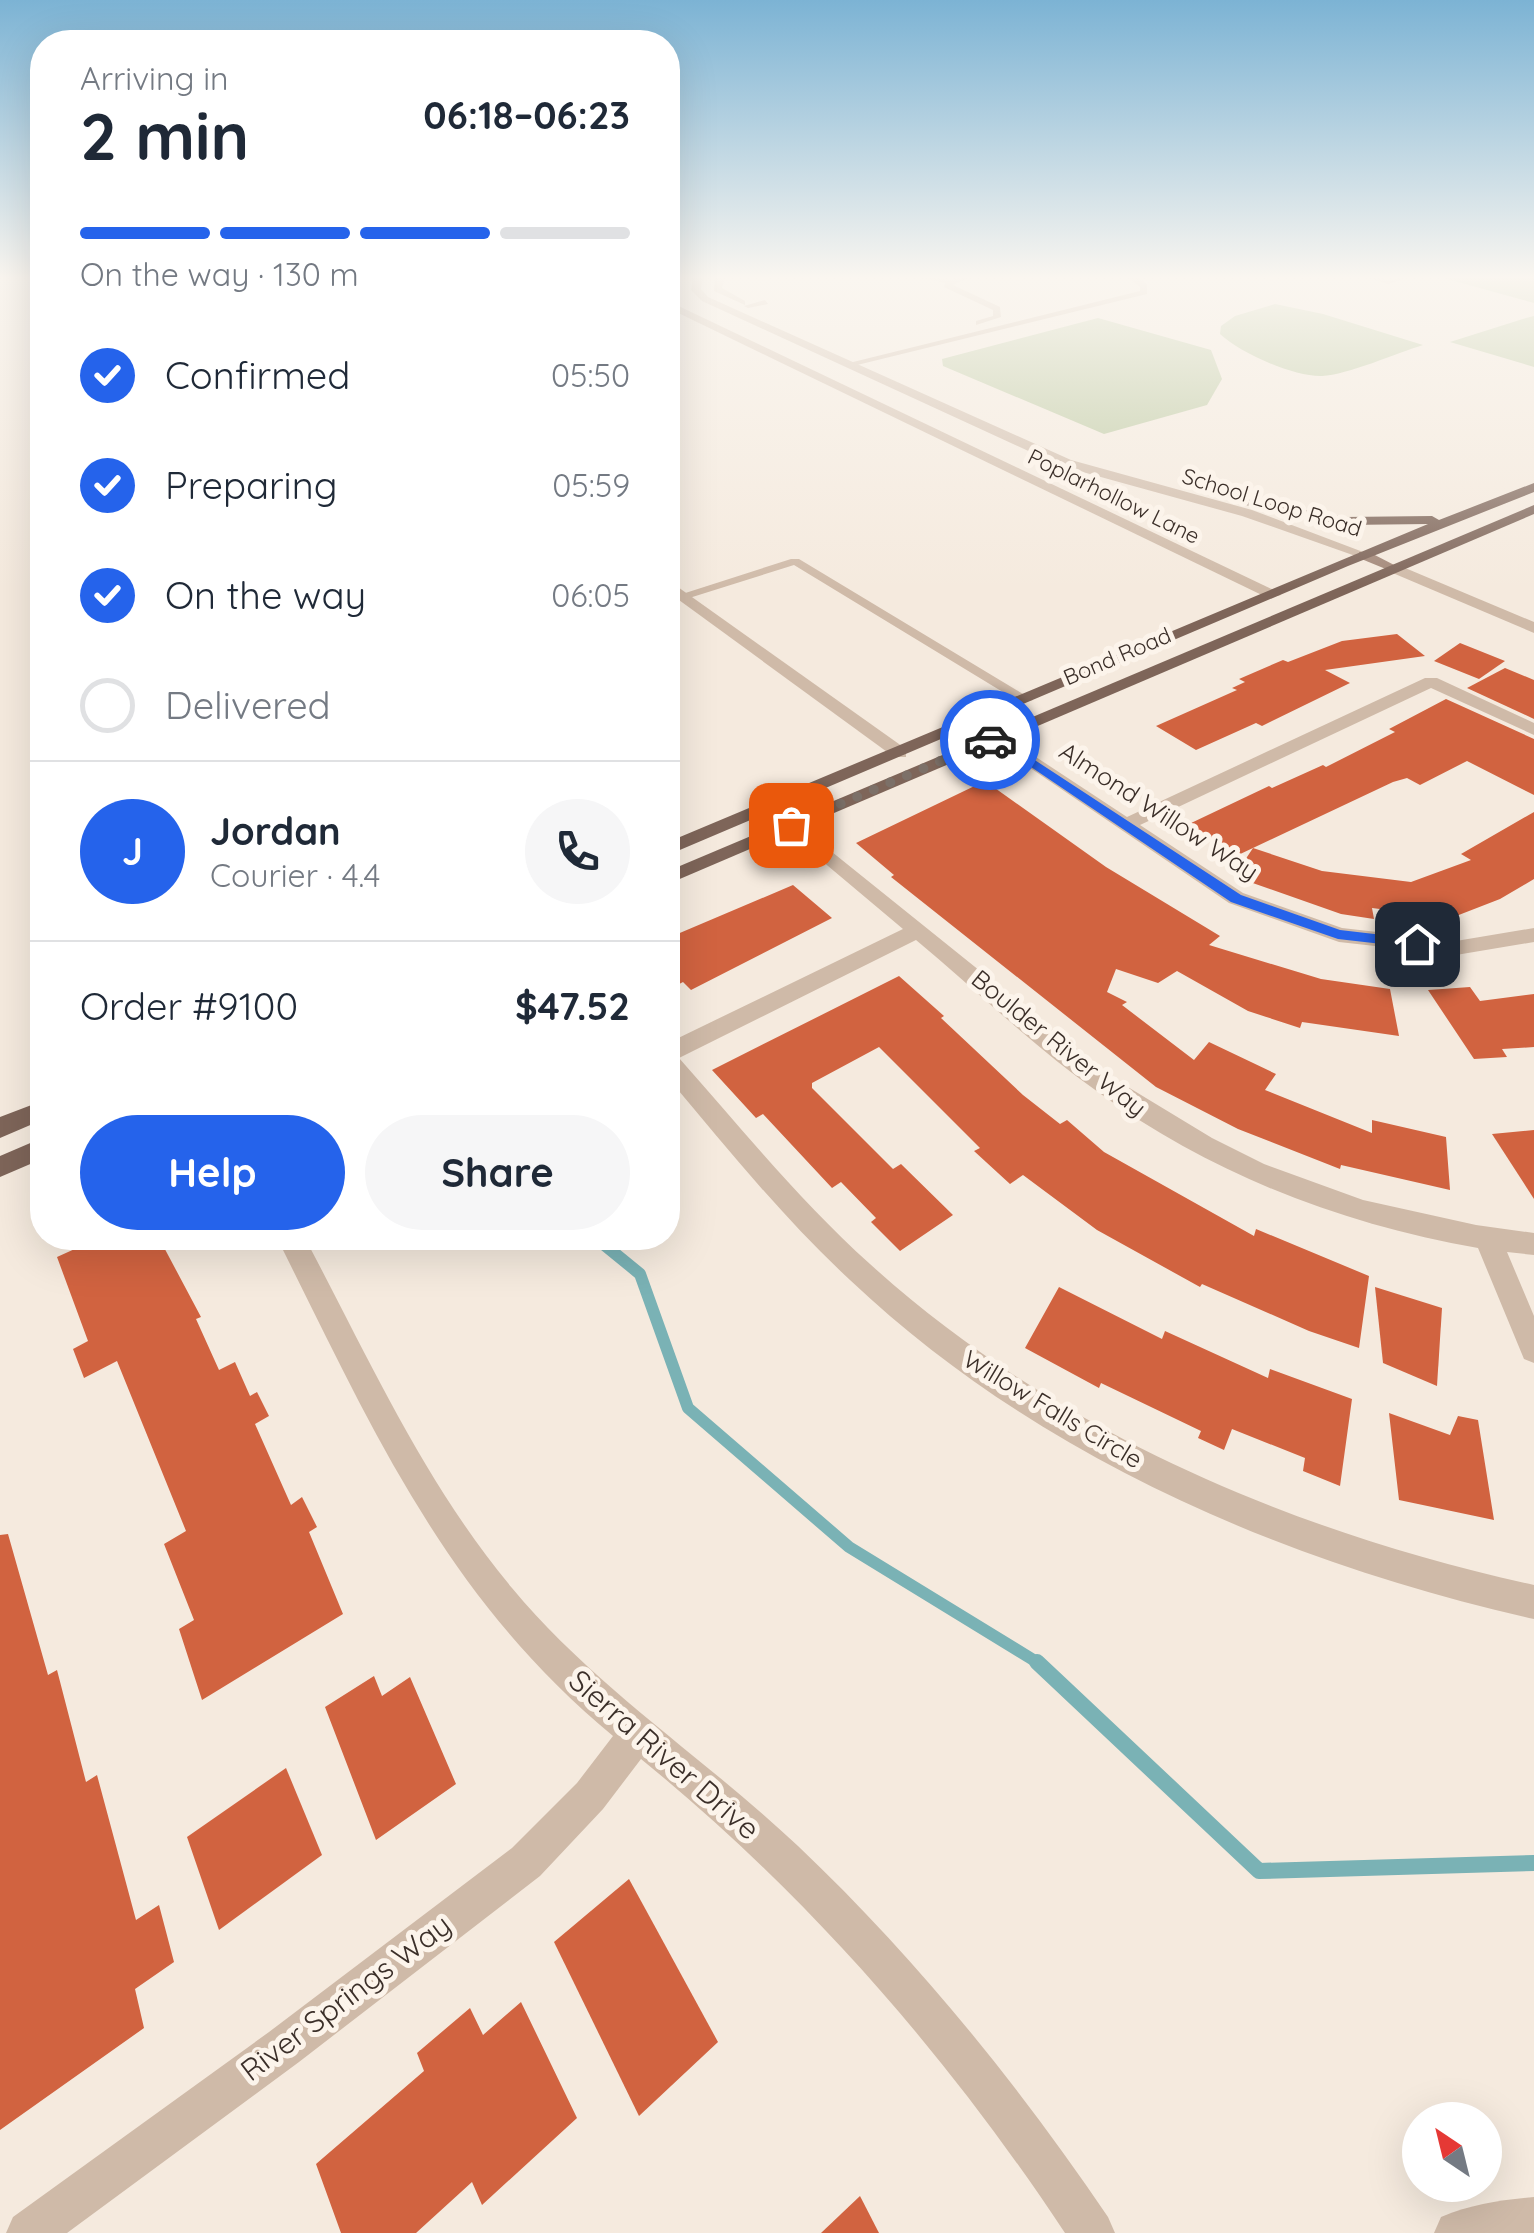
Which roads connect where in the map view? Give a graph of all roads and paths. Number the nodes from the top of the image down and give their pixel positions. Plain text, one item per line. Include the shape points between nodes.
1 (829, 381) edge
2 (899, 381) edge
3 (918, 381) edge
4 (1534, 487) edge
5 (1242, 500) junction
6 (1534, 508) edge
7 (1458, 518) junction
8 (1355, 522) junction
9 (1330, 533) junction
10 (1364, 555) junction
11 (1393, 568) junction
12 (680, 589) edge
13 (680, 594) edge
14 (1273, 595) junction
15 (1534, 628) edge
16 (1026, 700) junction
17 (1534, 730) edge
18 (951, 731) junction
19 (995, 738) junction
20 (900, 752) junction
21 (1127, 824) junction
22 (791, 825) junction
23 (680, 844) edge
24 (680, 873) edge
25 (918, 930) junction
26 (1534, 936) edge
27 (680, 1047) edge
28 (680, 1076) edge
29 (30, 1115) edge
30 (0, 1128) edge
31 (30, 1153) edge
32 (0, 1167) edge
33 (1488, 1240) junction
34 (1534, 1244) edge
35 (297, 1250) edge
36 (1534, 1350) edge
37 (1534, 1602) edge
38 (636, 1734) junction
39 (1534, 2220) edge
40 (30, 2233) edge
41 (1092, 2233) edge
42 (1458, 2233) edge

1 - 14 street, Poplarhollow Lane
2 - 10 street, School Loop Road via 1092,474 1248,513
3 - 5 street, School Loop Road via 1108,466
4 - 7 main road, Bond Road
5 - 8 main road
5 - 9 street, School Loop Road
6 - 11 main road, Bond Road
7 - 8 main road
7 - 10 main road, Bond Road
8 - 9 street
9 - 10 street, School Loop Road
10 - 11 main road
10 - 14 main road, Bond Road
11 - 15 street
11 - 19 main road, Bond Road
12 - 16 lane via 795,561
13 - 20 street
14 - 16 main road, Bond Road
16 - 18 main road, Bond Road
17 - 21 street via 1431,682
18 - 20 main road, Bond Road
18 - 22 main road via 941,746 800,807
19 - 21 street, Almond Willow Way
19 - 22 main road, Bond Road
20 - 23 main road, Bond Road
21 - 26 street, Almond Willow Way via 1236,898 1338,935 1456,948
22 - 24 main road, Bond Road
22 - 25 street, Boulder River Way
25 - 27 street
25 - 33 street, Boulder River Way via 1104,1084 1216,1154 1340,1205
28 - 37 street, Willow Falls Circle via 820,1235 890,1300 1043,1409 1254,1516 1384,1563
29 - 30 main road
31 - 32 main road
33 - 34 street, Boulder River Way
33 - 36 street
35 - 38 street, Sierra River Drive via 430,1500 473,1566 538,1644
38 - 40 street, River Springs Way via 590,1796 526,1862
38 - 41 street, Sierra River Drive via 732,1812 839,1914 950,2040
39 - 42 street

